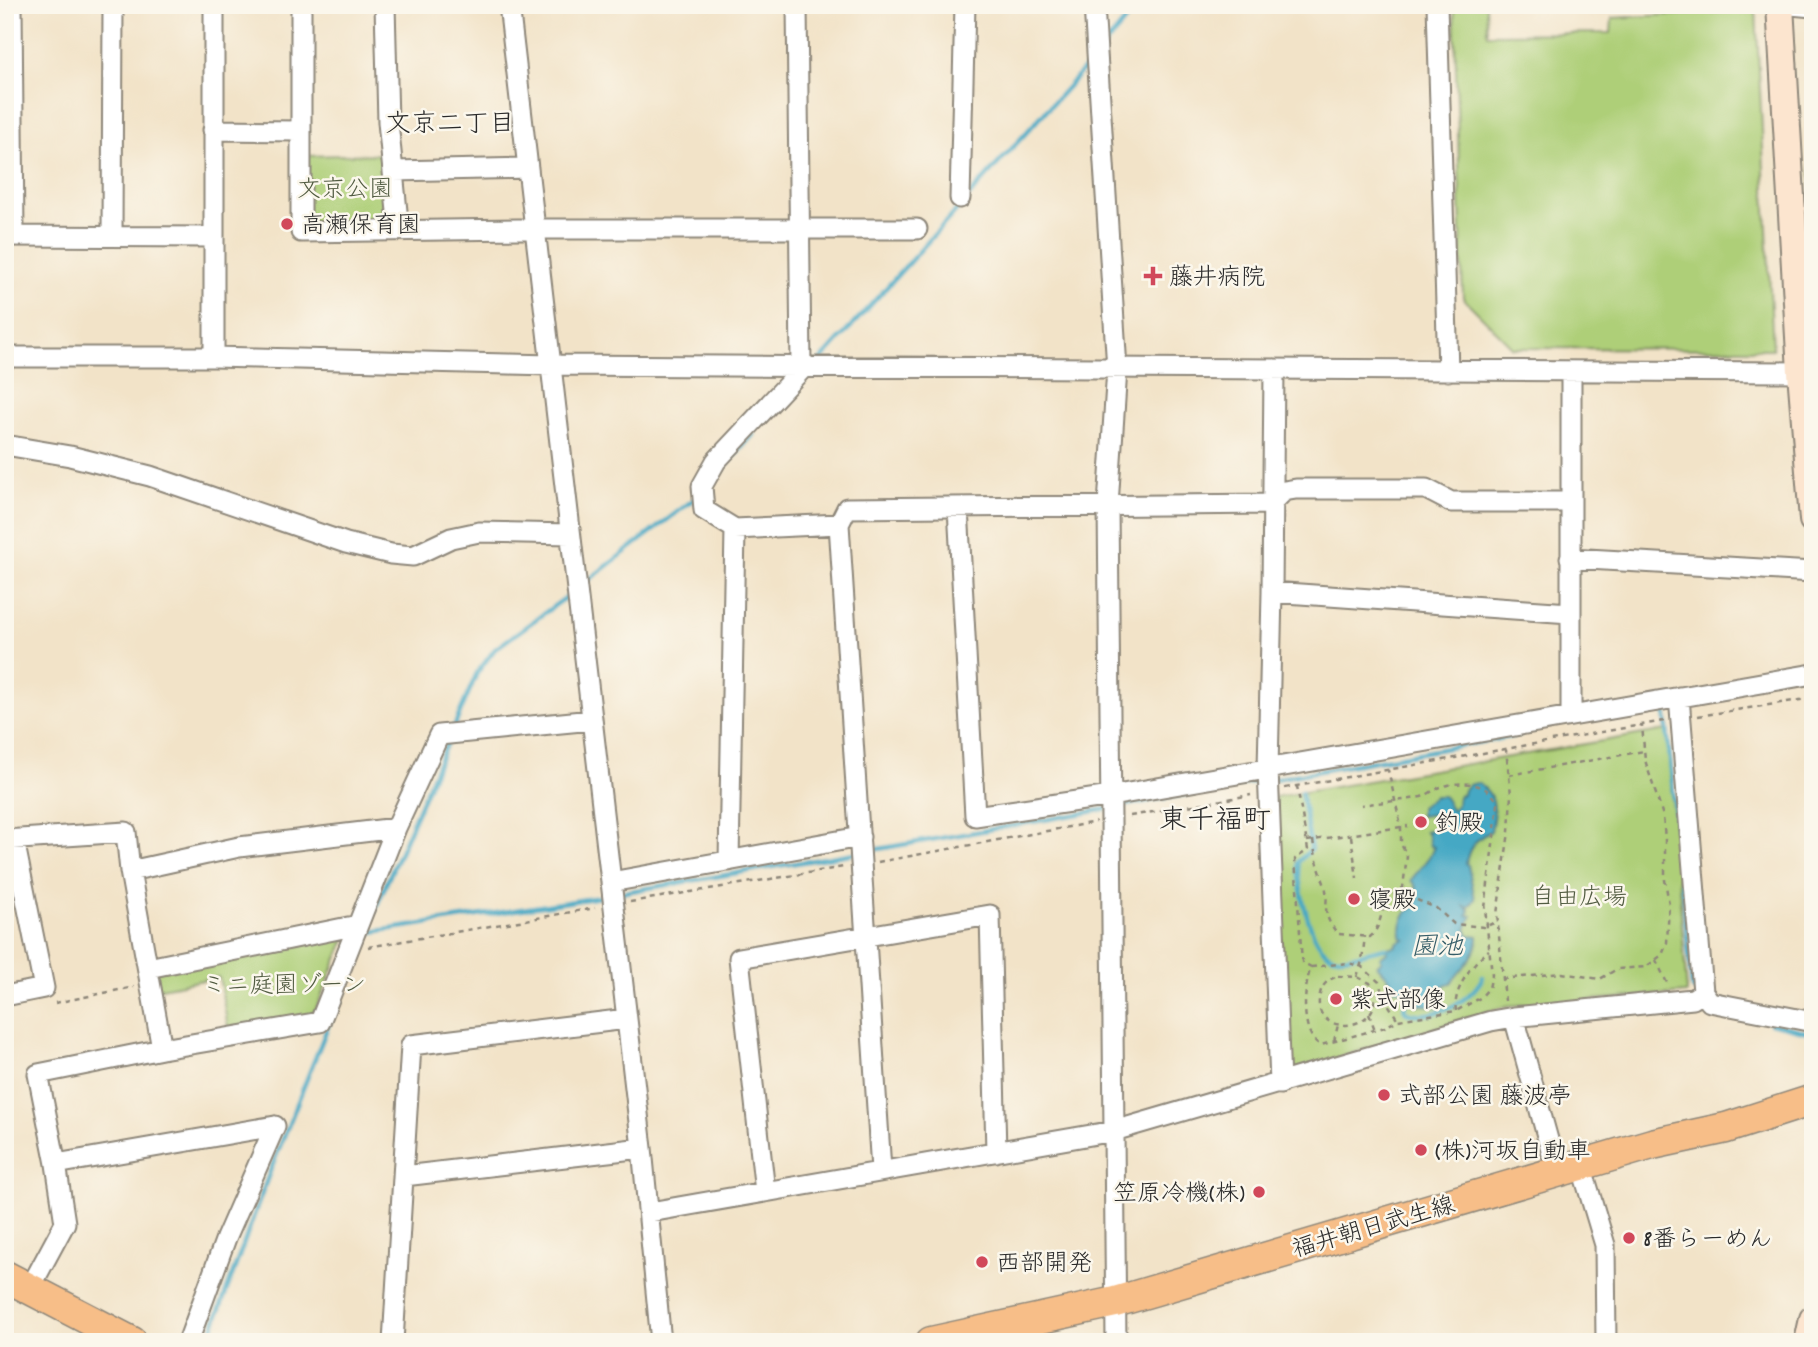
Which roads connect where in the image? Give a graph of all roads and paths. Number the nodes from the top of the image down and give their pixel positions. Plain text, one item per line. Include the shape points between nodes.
1 (12, 5) edge
2 (113, 5) edge
3 (214, 5) edge
4 (301, 5) edge
5 (385, 5) edge
6 (509, 5) edge
7 (797, 5) edge
8 (965, 5) edge
9 (1094, 5) edge
10 (1437, 5) edge
11 (1780, 5) edge
12 (1791, 5) edge
13 (1813, 7) edge
14 (213, 130) junction
15 (300, 131) junction
16 (528, 169) junction
17 (394, 171) junction
18 (960, 198) dead end
19 (534, 229) junction
20 (799, 229) junction
21 (917, 229) dead end
22 (399, 231) junction
23 (9, 236) edge
24 (112, 236) junction
25 (213, 237) junction
26 (5, 357) edge
27 (214, 357) junction
28 (551, 365) junction
29 (804, 365) junction
30 (1117, 369) junction
31 (1274, 369) junction
32 (1448, 371) junction
33 (1571, 372) junction
34 (1801, 372) junction
35 (5, 444) edge
36 (1810, 449) edge
37 (1570, 502) junction
38 (1271, 504) junction
39 (1108, 505) junction
40 (958, 508) junction
41 (1813, 520) edge
42 (839, 524) junction
43 (735, 529) junction
44 (570, 534) junction
45 (1570, 558) junction
46 (1813, 572) edge
47 (1272, 592) junction
48 (1570, 613) junction
49 (1813, 674) edge
50 (1679, 697) junction
51 (1813, 698) edge
52 (1571, 714) junction
53 (1681, 718) junction
54 (592, 720) junction
55 (1642, 725) junction
56 (1384, 747) junction
57 (1506, 750) junction
58 (1644, 751) junction
59 (1268, 769) junction
60 (1388, 771) junction
61 (1509, 775) junction
62 (1297, 786) junction
63 (1269, 792) junction
64 (1111, 796) junction
65 (1395, 800) junction
66 (1361, 805) dead end
67 (1112, 819) junction
68 (1408, 825) dead end
69 (1401, 827) junction
70 (396, 828) junction
71 (1351, 835) junction
72 (860, 837) junction
73 (10, 840) edge
74 (1313, 840) junction
75 (1307, 841) junction
76 (729, 861) junction
77 (862, 864) junction
78 (130, 871) junction
79 (1357, 878) dead end
80 (611, 883) junction
81 (1400, 890) junction
82 (613, 905) junction
83 (1497, 922) junction
84 (358, 925) junction
85 (1487, 925) junction
86 (866, 935) junction
87 (1365, 936) junction
88 (366, 948) dead end
89 (1489, 950) junction
90 (1656, 960) junction
91 (1361, 966) junction
92 (1311, 967) junction
93 (148, 968) junction
94 (1357, 977) junction
95 (1502, 979) junction
96 (1703, 992) junction
97 (5, 996) edge
98 (1383, 996) junction
99 (1376, 999) junction
100 (1675, 1000) junction
101 (1456, 1011) junction
102 (1369, 1014) junction
103 (1510, 1017) junction
104 (627, 1019) junction
105 (1398, 1020) junction
106 (1813, 1022) edge
107 (1338, 1025) junction
108 (1376, 1030) junction
109 (1334, 1041) junction
110 (162, 1049) junction
111 (1280, 1084) junction
112 (1813, 1100) edge
113 (1114, 1131) junction
114 (642, 1148) junction
115 (996, 1152) junction
116 (56, 1164) junction
117 (1569, 1168) junction
118 (881, 1170) junction
119 (404, 1176) junction
120 (765, 1192) junction
121 (650, 1212) junction
122 (17, 1283) edge
123 (1115, 1302) junction
124 (1813, 1319) edge
125 (132, 1342) edge
126 (188, 1342) edge
127 (393, 1342) edge
128 (661, 1342) edge
129 (931, 1342) edge
130 (1116, 1342) edge
131 (1606, 1342) edge
132 (1808, 1342) edge

1 - 23 street
2 - 24 street
3 - 14 street
4 - 15 street
5 - 17 street
6 - 16 street
7 - 20 street
8 - 18 street
9 - 30 street
10 - 32 street
11 - 34 street
12 - 13 street
14 - 15 street
14 - 25 street
15 - 22 street via 301,232
16 - 17 street
16 - 19 street
17 - 22 street
19 - 20 street
19 - 22 street
19 - 28 street
20 - 21 street
20 - 29 street
23 - 24 street
24 - 25 street
25 - 27 street
26 - 27 street
27 - 28 street
28 - 29 street
28 - 44 street
29 - 30 street
29 - 43 street via 716,461 702,486 704,510
30 - 31 street
30 - 39 street
31 - 32 street
31 - 38 street
32 - 33 street
33 - 34 street
33 - 37 street
34 - 36 street
35 - 44 street via 150,476 345,543 391,554 413,556 451,538 479,532
36 - 41 street
37 - 38 street via 1451,502 1426,489 1296,489 1284,491
37 - 45 street
38 - 39 street
38 - 47 street
39 - 40 street
39 - 64 street
40 - 42 street via 847,508
40 - 64 street via 975,816
42 - 43 street
42 - 72 street
43 - 76 street
44 - 54 street
45 - 46 street
45 - 48 street
47 - 48 street
47 - 59 street
48 - 52 street
49 - 50 street
50 - 52 street
50 - 53 street
51 - 53 path
52 - 56 street
53 - 55 path
53 - 96 street
54 - 70 street via 439,735
54 - 80 street
55 - 57 path
55 - 58 path
56 - 59 street
56 - 60 path
57 - 60 path
57 - 61 path
58 - 61 path
58 - 90 path via 1663,816 1670,904 1667,943
59 - 63 street
59 - 64 street
60 - 62 path
60 - 65 path
61 - 83 path via 1509,832
62 - 63 path
62 - 75 path
63 - 67 path
63 - 111 street
64 - 67 street
65 - 66 path
65 - 69 path
65 - 85 path via 1459,783 1477,784 1494,795 1498,804
67 - 77 path
67 - 113 street
68 - 69 path
69 - 71 path
69 - 81 path via 1407,856
70 - 78 street via 239,847
70 - 84 street
71 - 74 path
71 - 79 path
72 - 76 street
72 - 77 street
73 - 78 street via 126,832
73 - 97 street via 44,988
74 - 75 path
74 - 87 path via 1332,927 1338,934
75 - 92 path via 1308,849 1295,859 1295,876 1302,962
76 - 80 street
77 - 82 path
77 - 86 street
78 - 93 street
80 - 82 street
81 - 85 path via 1436,908 1454,924
81 - 87 path via 1388,899 1375,933
82 - 88 path
82 - 104 street
83 - 85 path
83 - 95 path
84 - 93 street
84 - 110 street via 320,1022
85 - 89 path
86 - 115 street via 990,915
86 - 118 street
86 - 120 street via 739,958
87 - 91 path
89 - 101 path via 1470,970 1455,1003
89 - 101 path via 1489,988
90 - 95 path via 1646,967 1617,969 1600,979 1562,973
90 - 100 path
91 - 92 path via 1348,962
91 - 94 path
91 - 98 path via 1379,982
92 - 109 path via 1304,986 1308,1033 1321,1045
93 - 110 street
94 - 99 path via 1370,983
94 - 107 path via 1330,978 1321,990 1321,1013
95 - 103 path
96 - 100 street via 1693,999
96 - 106 street via 1710,1002
98 - 99 path
98 - 105 path
99 - 102 path
100 - 103 street
101 - 105 path
102 - 107 path via 1355,1023
102 - 108 path
103 - 111 street
103 - 117 street
104 - 114 street
104 - 119 street via 411,1045
105 - 108 path
107 - 109 path
108 - 109 path
110 - 116 street via 38,1074
111 - 113 street
112 - 117 main road, 福井朝日武生線 via 1726,1128
113 - 115 street
113 - 123 street
114 - 119 street
114 - 121 street
115 - 118 street
116 - 122 street via 65,1223
116 - 126 street via 275,1126 226,1238
117 - 123 main road, 福井朝日武生線
117 - 131 street via 1605,1245
118 - 120 street
119 - 127 street
120 - 121 street
121 - 128 street
122 - 125 main road
123 - 129 main road, 福井朝日武生線
123 - 130 street
124 - 132 street

